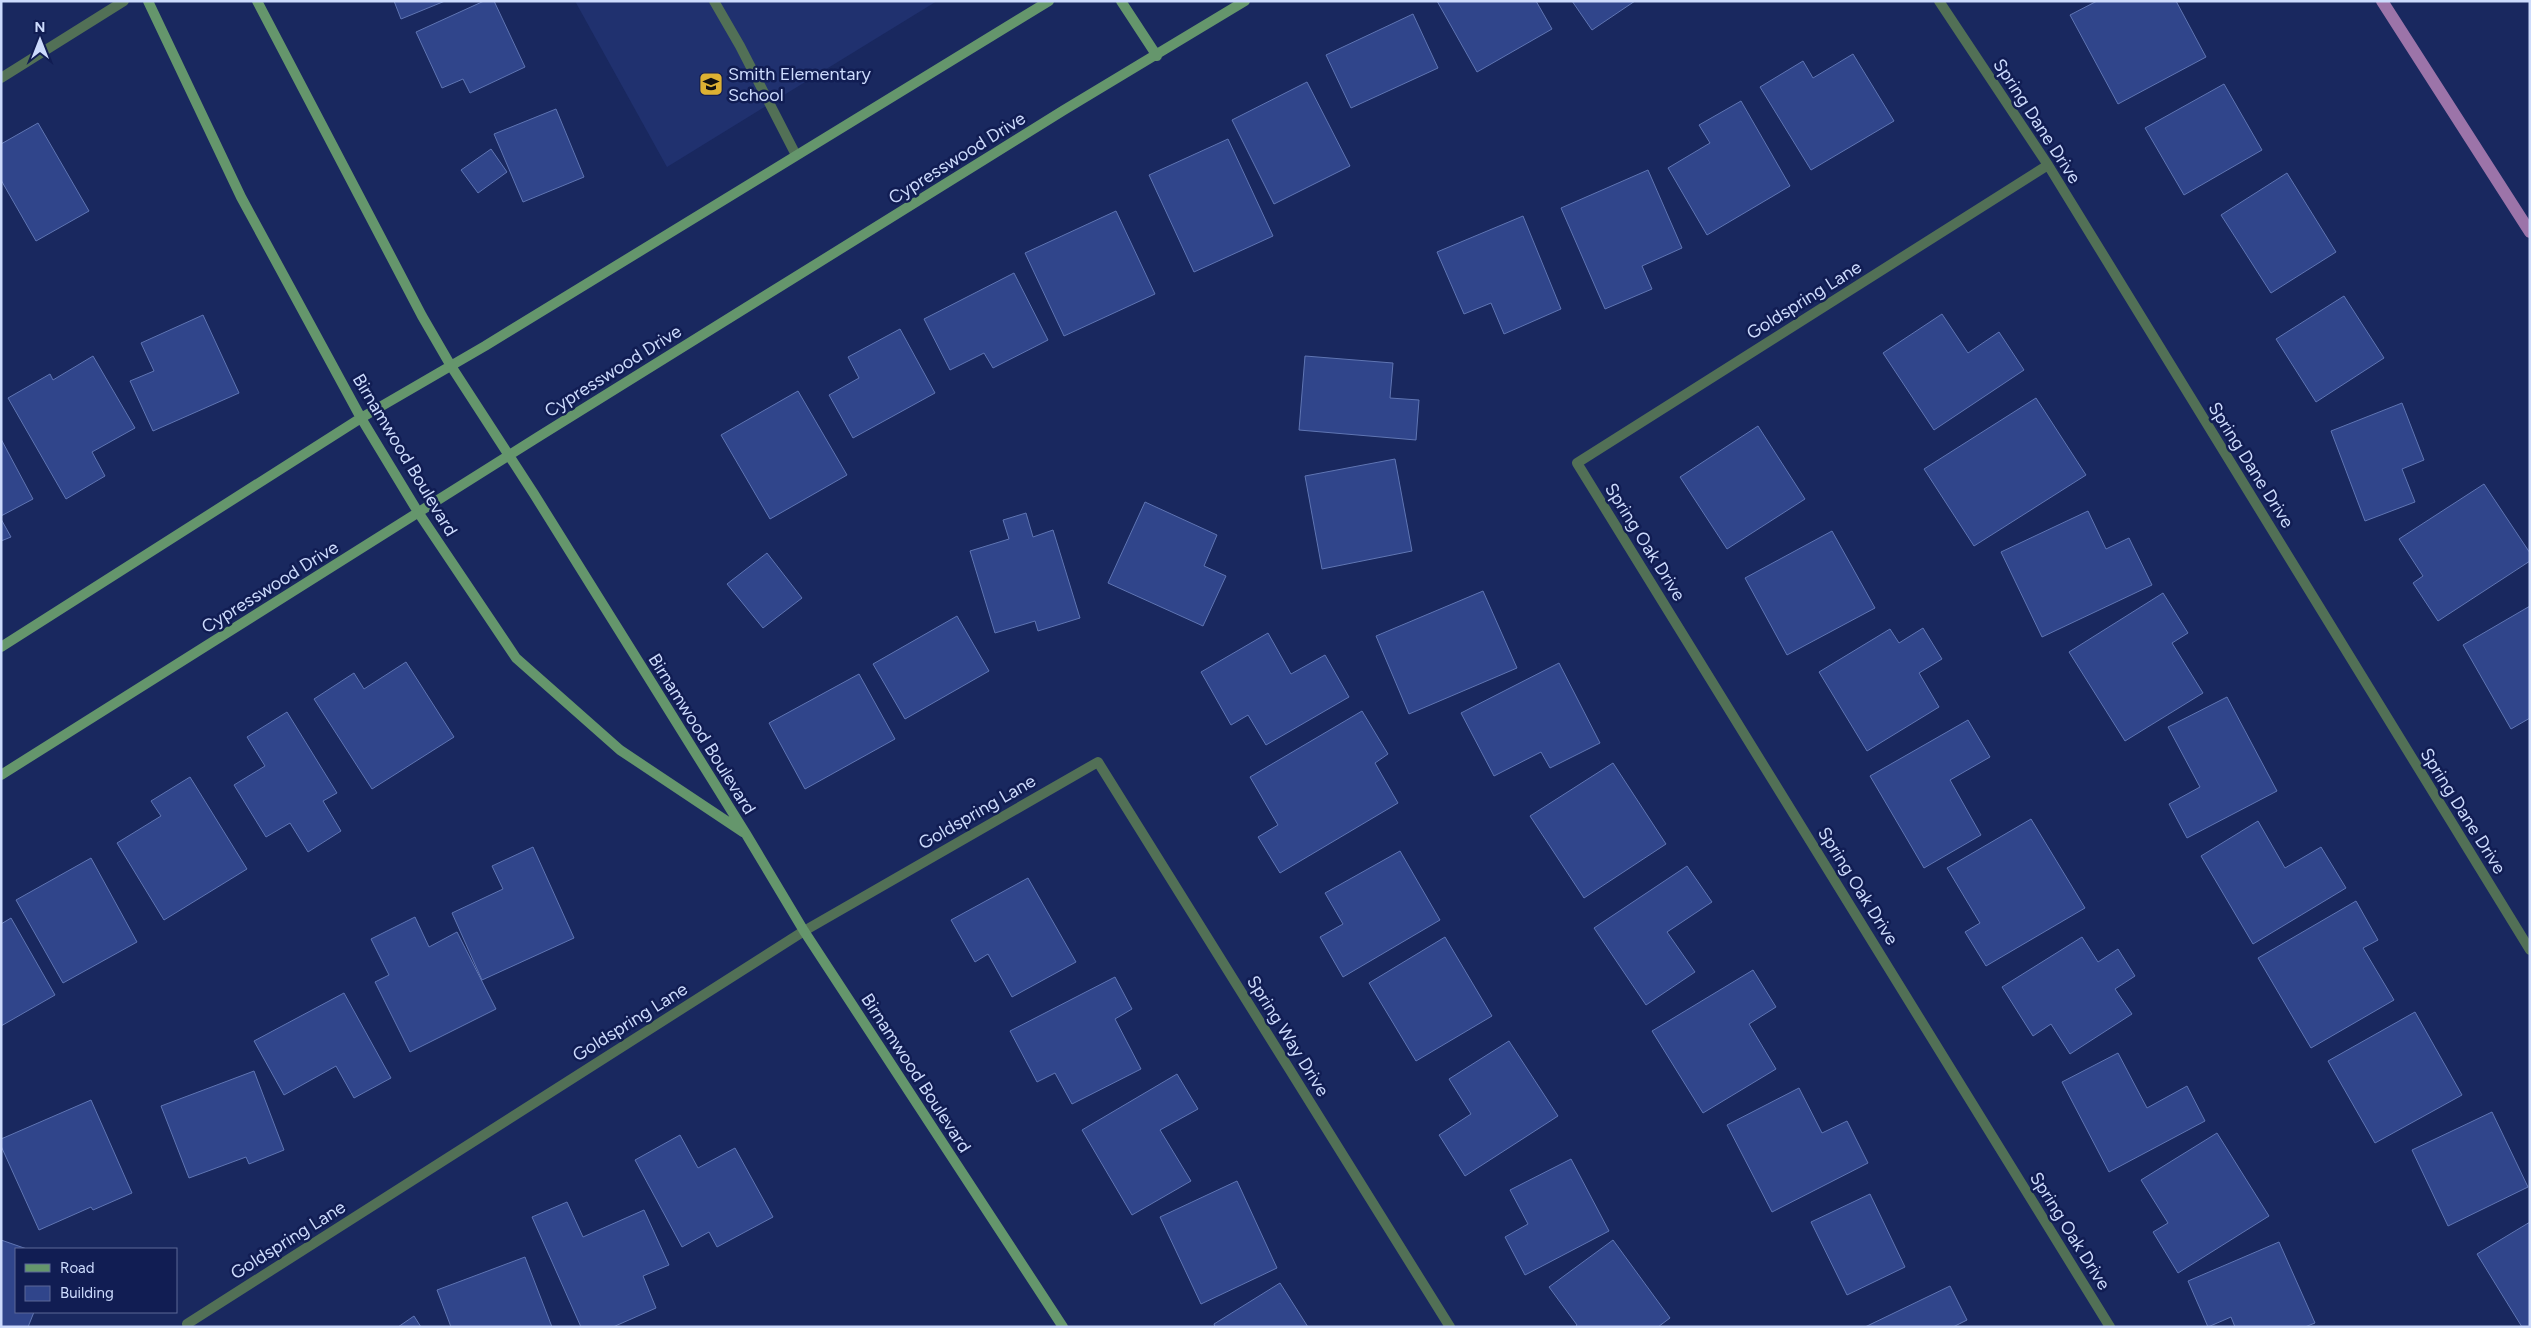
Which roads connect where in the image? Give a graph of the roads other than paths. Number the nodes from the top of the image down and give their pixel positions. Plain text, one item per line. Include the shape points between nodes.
1 (124, 1) edge
2 (148, 1) edge
3 (257, 1) edge
4 (714, 1) edge
5 (1049, 1) edge
6 (1121, 1) edge
7 (1245, 1) edge
8 (1939, 1) edge
9 (1157, 56) junction
10 (1, 78) edge
11 (796, 156) junction
12 (2048, 165) junction
13 (451, 366) junction
14 (361, 418) junction
15 (508, 455) junction
16 (1577, 463) joint
17 (418, 512) junction
18 (1, 647) edge
19 (1098, 762) joint
20 (1, 775) edge
21 (746, 834) junction
22 (804, 931) junction
23 (2530, 950) edge
24 (187, 1324) dead end
25 (1063, 1327) edge
26 (1450, 1327) edge
27 (2110, 1327) edge

1 - 10 street
2 - 14 main road, Birnamwood Boulevard via 241,197
3 - 13 main road, Birnamwood Boulevard
4 - 11 street
5 - 11 main road
6 - 9 main road
7 - 9 main road, Cypresswood Drive
8 - 12 street, Spring Dane Drive
9 - 15 main road, Cypresswood Drive via 1064,110
11 - 13 main road
12 - 16 street, Goldspring Lane
12 - 23 street, Spring Dane Drive
13 - 14 main road
13 - 15 main road, Birnamwood Boulevard
14 - 17 main road, Birnamwood Boulevard
14 - 18 main road
15 - 17 main road, Cypresswood Drive
15 - 21 main road, Birnamwood Boulevard
16 - 27 street, Spring Oak Drive
17 - 20 main road, Cypresswood Drive
17 - 21 main road, Birnamwood Boulevard via 516,658 620,750
19 - 22 street, Goldspring Lane
19 - 26 street, Spring Way Drive
21 - 22 main road, Birnamwood Boulevard
22 - 24 street, Goldspring Lane
22 - 25 main road, Birnamwood Boulevard

